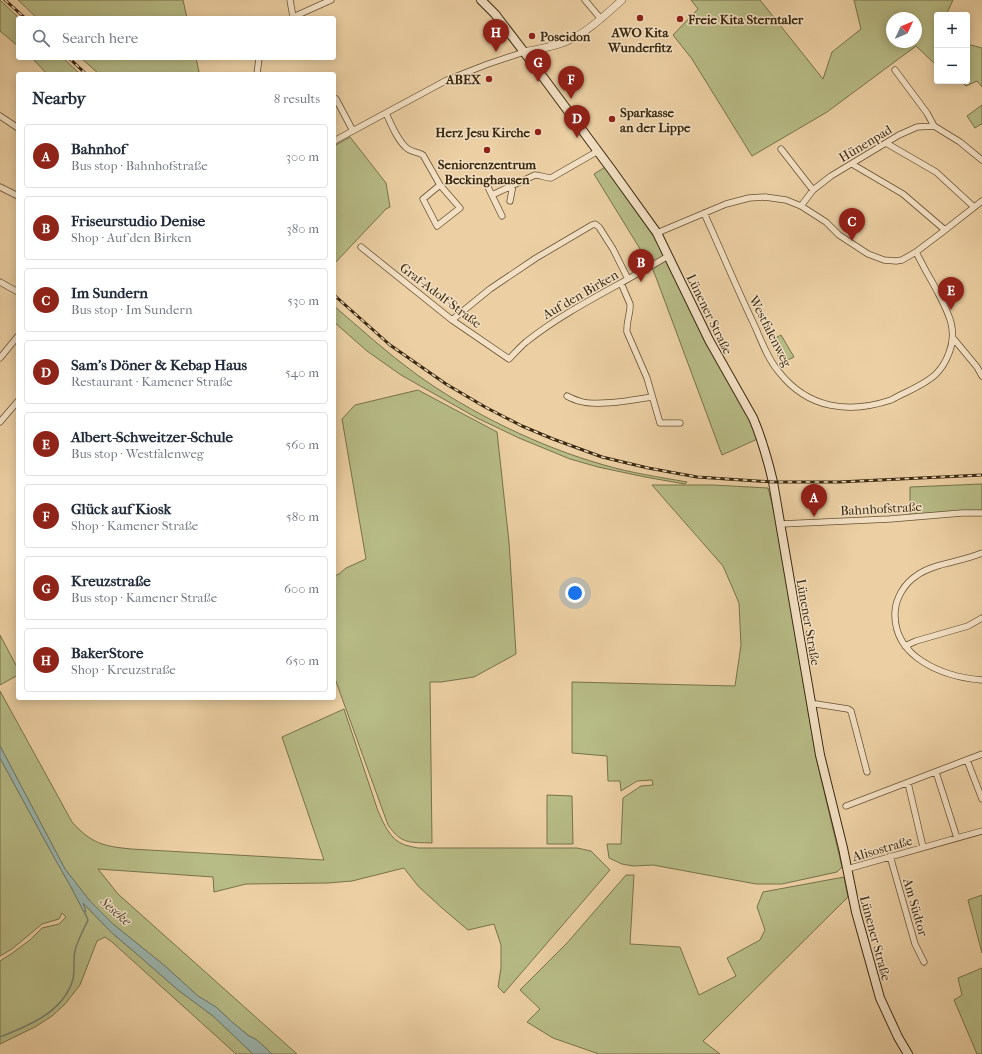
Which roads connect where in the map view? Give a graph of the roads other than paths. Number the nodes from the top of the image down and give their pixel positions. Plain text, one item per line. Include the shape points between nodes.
1 (290, 0) edge
2 (330, 0) edge
3 (482, 0) edge
4 (585, 0) edge
5 (622, 0) edge
6 (292, 16) edge
7 (294, 16) edge
8 (600, 19) junction
9 (524, 52) junction
10 (259, 60) edge
11 (895, 70) dead end
12 (257, 72) edge
13 (336, 99) dead end
14 (386, 113) junction
15 (0, 116) edge
16 (934, 126) junction
17 (16, 127) edge
18 (353, 131) junction
19 (336, 140) edge
20 (886, 143) junction
21 (781, 149) dead end
22 (598, 151) junction
23 (982, 160) edge
24 (852, 164) junction
25 (486, 183) dead end
26 (440, 185) junction
27 (513, 185) junction
28 (0, 187) edge
29 (813, 190) junction
30 (16, 195) edge
31 (492, 196) junction
32 (510, 201) dead end
33 (982, 201) edge
34 (801, 206) junction
35 (974, 207) junction
36 (704, 213) junction
37 (502, 216) dead end
38 (945, 230) junction
39 (657, 234) junction
40 (361, 247) dead end
41 (916, 252) junction
42 (668, 256) junction
43 (628, 279) junction
44 (0, 282) edge
45 (621, 283) junction
46 (16, 291) edge
47 (452, 320) junction
48 (16, 338) edge
49 (953, 338) junction
50 (0, 358) edge
51 (509, 359) joint
52 (982, 376) edge
53 (567, 396) dead end
54 (652, 397) junction
55 (16, 404) edge
56 (0, 422) edge
57 (680, 423) dead end
58 (982, 513) edge
59 (781, 524) junction
60 (982, 553) edge
61 (982, 618) edge
62 (905, 646) junction
63 (982, 680) edge
64 (811, 705) junction
65 (982, 754) edge
66 (967, 760) junction
67 (867, 772) dead end
68 (936, 772) junction
69 (908, 782) junction
70 (982, 799) edge
71 (846, 806) dead end
72 (982, 831) edge
73 (957, 838) junction
74 (923, 847) junction
75 (890, 856) junction
76 (847, 869) junction
77 (924, 962) dead end
78 (908, 1054) edge

1 - 6 street
2 - 7 street
3 - 9 main road, Lünener Straße
4 - 8 street
5 - 8 street
8 - 9 street via 565,42
9 - 14 street via 447,80
9 - 22 main road, Lünener Straße
10 - 12 street
11 - 16 street
13 - 18 street
14 - 18 street
14 - 26 street via 400,141 407,149 423,155
15 - 17 street
16 - 20 street, Hünenpad via 917,127
16 - 23 street
18 - 19 street
20 - 24 street, Hünenpad
20 - 35 street via 936,172
21 - 29 street
22 - 27 street via 551,178 535,175
22 - 39 main road, Lünener Straße
24 - 29 street, Hünenpad
24 - 38 street via 903,194
25 - 31 street
26 - 26 street via 460,208 437,226 423,199
27 - 31 street
27 - 32 street
28 - 30 street
29 - 34 street, Hünenpad
31 - 37 street
33 - 35 street
34 - 36 street via 786,200 756,197 736,201
34 - 41 street via 826,222 839,235 878,259 902,260
35 - 38 street
36 - 39 street
36 - 49 street, Westfalenweg via 778,372 810,398 828,405 843,407 859,407 891,400 936,374 946,359
38 - 41 street
39 - 42 main road, Lünener Straße
40 - 47 street, Graf-Adolf-Straße
41 - 49 street, Westfalenweg via 948,312
42 - 43 street, Auf den Birken
42 - 59 main road, Lünener Straße via 709,340 753,418 770,470
43 - 45 street, Auf den Birken
43 - 47 street via 613,249 595,224 536,258 490,289
44 - 46 street
45 - 51 street, Auf den Birken via 547,326 525,342
45 - 54 street via 631,308 627,332 647,378
47 - 51 street, Graf-Adolf-Straße
48 - 50 street
49 - 52 street
53 - 54 street via 593,403
54 - 57 street via 660,423
55 - 56 street
58 - 59 street, Bahnhofstraße
59 - 64 main road, Lünener Straße
60 - 62 street via 924,570 902,590 895,606 895,619
61 - 62 street via 968,626
62 - 63 street via 921,660 943,672 957,677
64 - 67 street via 851,711
64 - 76 main road, Lünener Straße
65 - 66 street
66 - 68 street
66 - 70 street
68 - 69 street
68 - 73 street
69 - 71 street
69 - 74 street, Alisostraße
72 - 73 street, Alisostraße
73 - 74 street, Alisostraße
74 - 75 street, Alisostraße
75 - 76 street, Alisostraße
75 - 77 street, Am Südtor via 915,944
76 - 78 main road, Lünener Straße via 880,998

